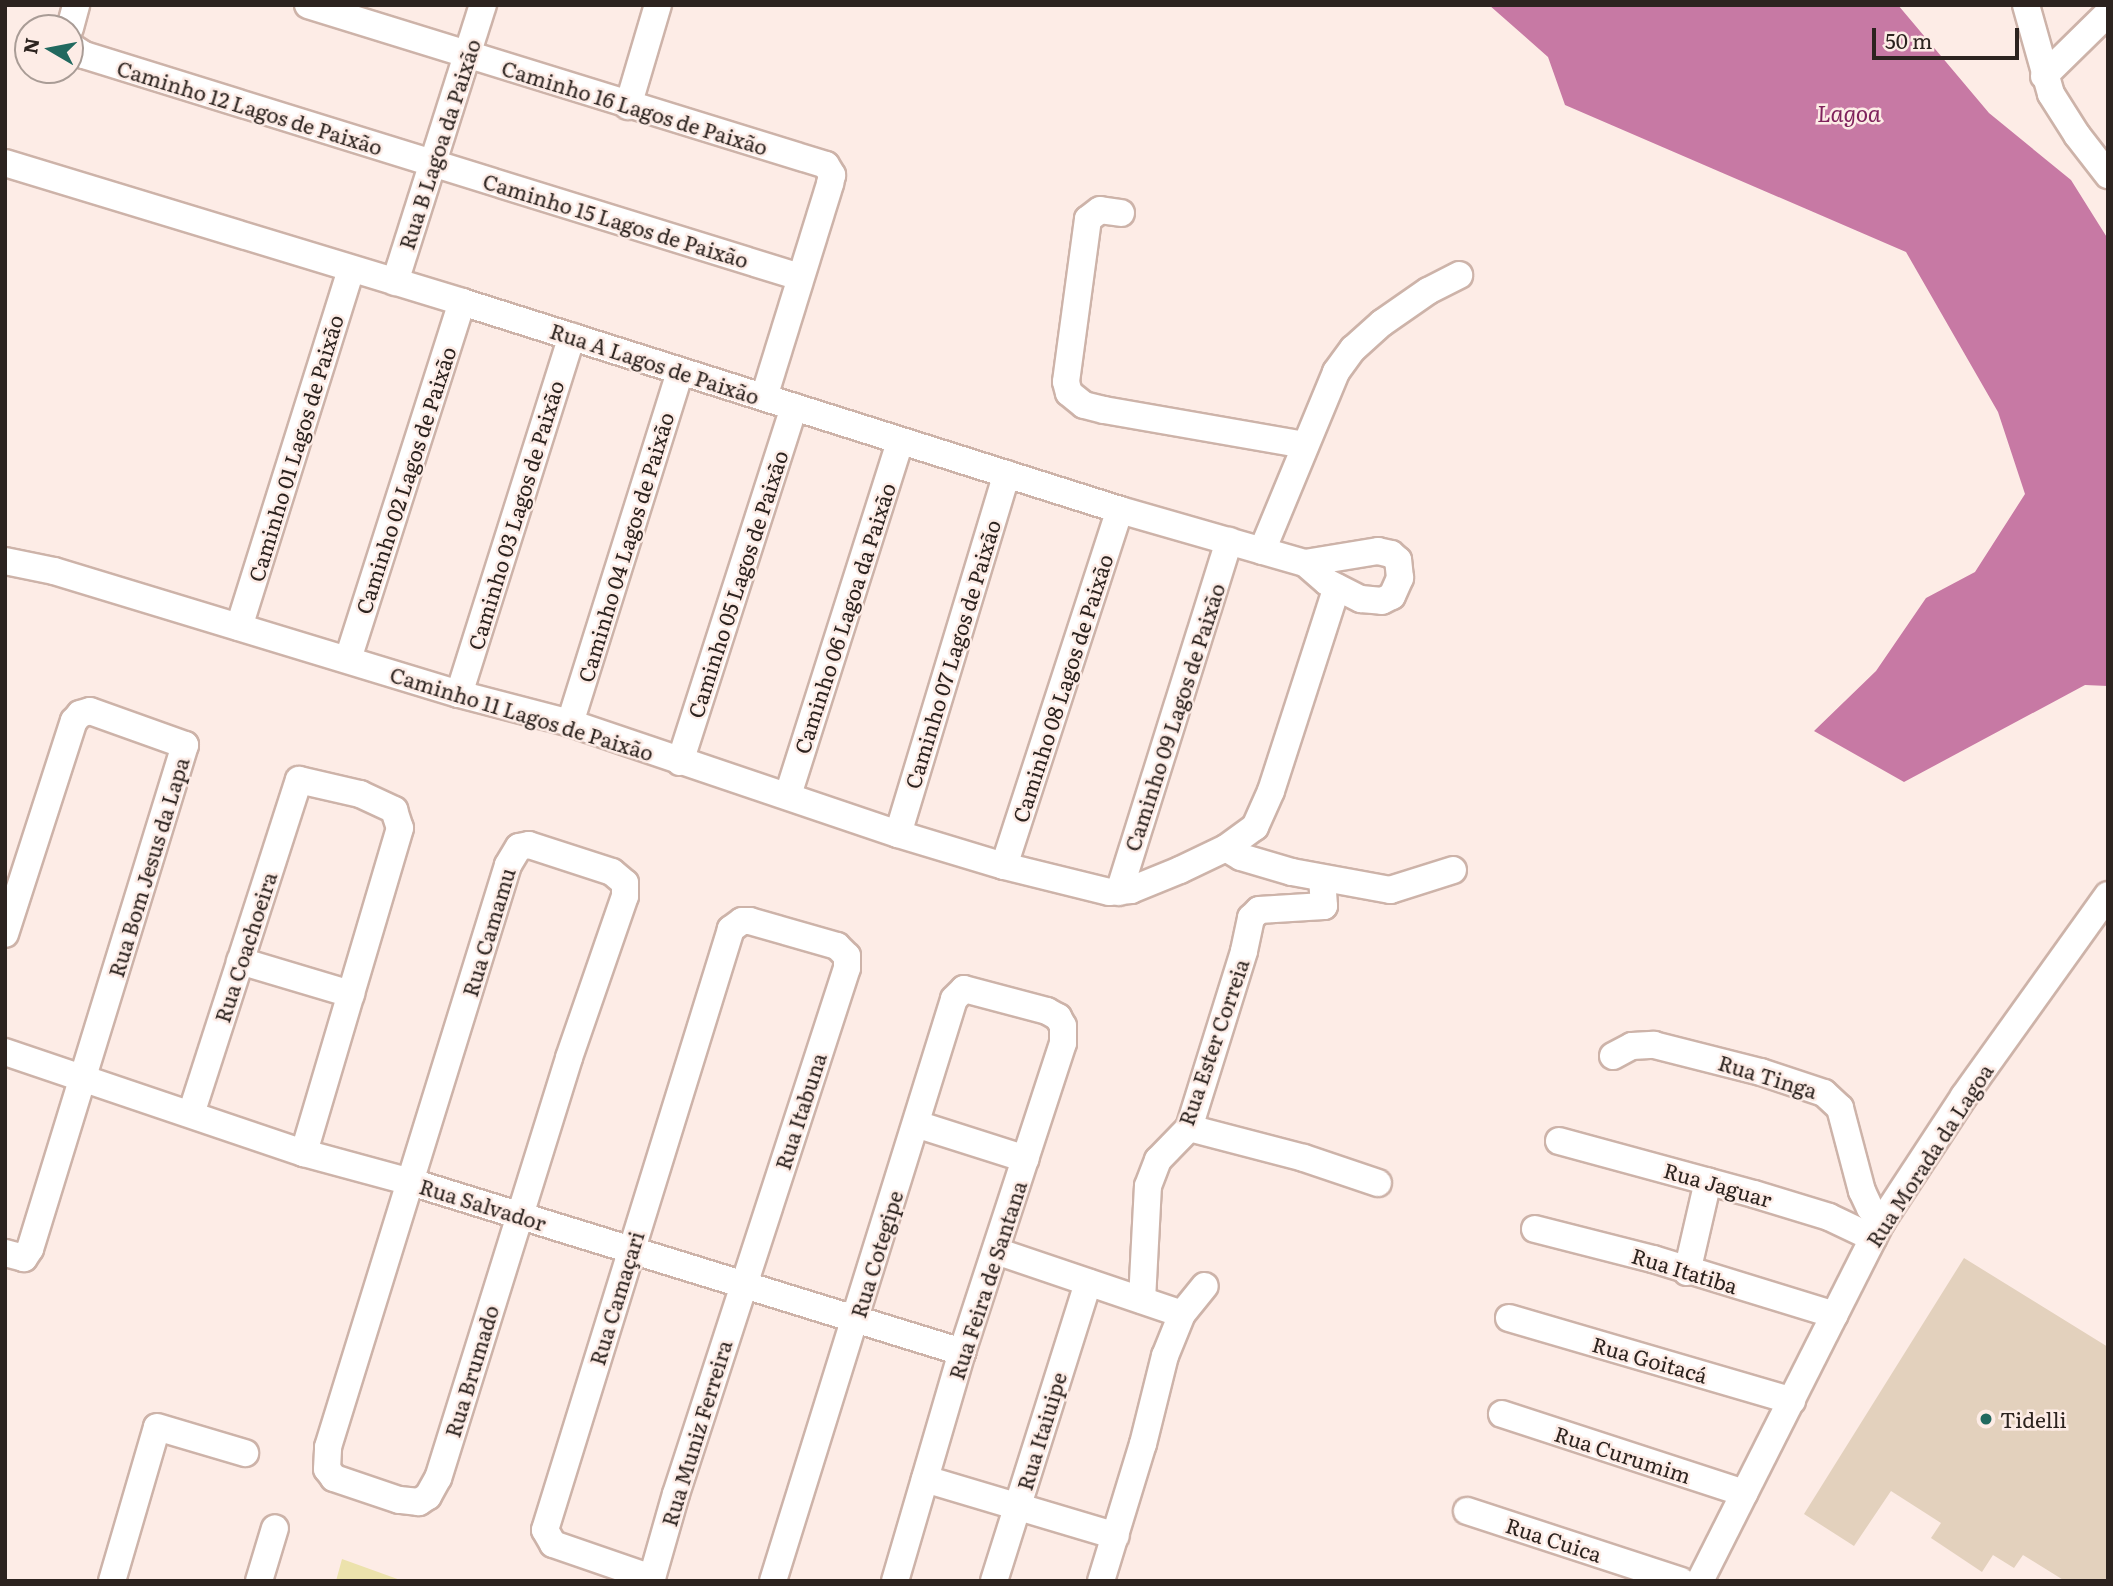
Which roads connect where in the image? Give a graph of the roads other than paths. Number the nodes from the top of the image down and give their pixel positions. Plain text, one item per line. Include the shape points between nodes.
1 (308, 5) edge
2 (483, 5) edge
3 (657, 5) edge
4 (2026, 5) edge
5 (2108, 13) edge
6 (84, 55) edge
7 (467, 56) junction
8 (2044, 76) junction
9 (628, 106) junction
10 (5, 163) edge
11 (432, 163) junction
12 (2108, 175) edge
13 (1121, 213) dead end
14 (351, 269) junction
15 (1459, 275) dead end
16 (800, 276) junction
17 (395, 282) junction
18 (462, 302) junction
19 (572, 336) junction
20 (680, 372) junction
21 (764, 397) junction
22 (794, 407) junction
23 (900, 441) junction
24 (1305, 445) junction
25 (1007, 474) junction
26 (1120, 510) junction
27 (1229, 541) junction
28 (1262, 551) junction
29 (5, 561) edge
30 (1305, 564) junction
31 (1336, 587) junction
32 (239, 627) junction
33 (348, 659) junction
34 (459, 694) junction
35 (569, 723) junction
36 (680, 762) junction
37 (788, 795) junction
38 (898, 834) junction
39 (1226, 848) junction
40 (1004, 866) junction
41 (1453, 870) dead end
42 (1322, 879) junction
43 (1119, 892) junction
44 (2108, 895) edge
45 (5, 934) edge
46 (830, 943) joint
47 (240, 961) junction
48 (351, 995) junction
49 (1022, 1003) joint
50 (5, 1052) edge
51 (1613, 1056) dead end
52 (84, 1077) junction
53 (191, 1114) junction
54 (916, 1124) junction
55 (1189, 1128) junction
56 (1559, 1141) dead end
57 (303, 1153) junction
58 (1026, 1159) junction
59 (1708, 1181) junction
60 (411, 1182) junction
61 (1378, 1183) dead end
62 (519, 1215) junction
63 (1535, 1228) dead end
64 (1877, 1230) junction
65 (630, 1250) junction
66 (996, 1251) junction
67 (5, 1253) edge
68 (1688, 1272) junction
69 (1088, 1282) junction
70 (1205, 1286) dead end
71 (743, 1287) junction
72 (1142, 1300) junction
73 (1182, 1314) junction
74 (1835, 1315) junction
75 (1509, 1318) dead end
76 (856, 1319) junction
77 (962, 1352) junction
78 (1792, 1401) junction
79 (1502, 1414) dead end
80 (245, 1453) dead end
81 (925, 1479) junction
82 (1744, 1493) junction
83 (1017, 1506) junction
84 (1467, 1511) dead end
85 (275, 1528) dead end
86 (1116, 1536) junction
87 (652, 1579) edge
88 (112, 1581) edge
89 (259, 1581) edge
90 (773, 1581) edge
91 (895, 1581) edge
92 (994, 1581) edge
93 (1101, 1581) edge
94 (1681, 1581) edge
95 (1700, 1581) edge

1 - 7 street, Caminho 16 Lagos de Paixão
2 - 7 street, Rua B Lagoa da Paixão
3 - 9 street
4 - 8 street
5 - 8 street
6 - 11 street, Caminho 12 Lagos de Paixão
7 - 9 street, Caminho 16 Lagos de Paixão
7 - 11 street, Rua B Lagoa da Paixão
8 - 12 street via 2077,135
9 - 16 street, Caminho 16 Lagos de Paixão via 826,165 832,175
10 - 14 street, Rua A Lagos de Paixão
11 - 16 street, Caminho 15 Lagos de Paixão
11 - 17 street, Rua B Lagoa da Paixão
13 - 24 street via 1100,210 1088,219 1066,382 1069,393 1084,405 1104,410
14 - 17 street, Rua A Lagos de Paixão
14 - 32 street, Caminho 01 Lagos de Paixão
15 - 24 street via 1382,323 1353,349 1336,372
16 - 21 street, Caminho 16 Lagos de Paixão
17 - 18 street, Rua A Lagos de Paixão
18 - 19 street, Rua A Lagos de Paixão
18 - 33 street, Caminho 02 Lagos de Paixão
19 - 20 street, Rua A Lagos de Paixão
19 - 34 street, Caminho 03 Lagos de Paixão
20 - 21 street, Rua A Lagos de Paixão
20 - 35 street, Caminho 04 Lagos de Paixão
21 - 22 street, Rua A Lagos de Paixão
22 - 23 street, Rua A Lagos de Paixão
22 - 36 street, Caminho 05 Lagos de Paixão
23 - 25 street, Rua A Lagos de Paixão
23 - 37 street, Caminho 06 Lagoa da Paixão
24 - 28 street
25 - 26 street, Rua A Lagos de Paixão
25 - 38 street, Caminho 07 Lagos de Paixão
26 - 27 street, Rua A Lagos de Paixão
26 - 40 street, Caminho 08 Lagos de Paixão
27 - 28 street, Rua A Lagos de Paixão
27 - 43 street, Caminho 09 Lagos de Paixão
28 - 30 street, Rua A Lagos de Paixão
29 - 32 street, Caminho 11 Lagos de Paixão via 54,571
30 - 31 street, Rua A Lagos de Paixão
30 - 31 street, Rua A Lagos de Paixão via 1378,551 1398,560 1400,578 1392,596 1382,601 1361,599
31 - 39 street via 1265,808 1247,835
32 - 33 street, Caminho 11 Lagos de Paixão
33 - 34 street, Caminho 11 Lagos de Paixão
34 - 35 street, Caminho 11 Lagos de Paixão
35 - 36 street, Caminho 11 Lagos de Paixão
36 - 37 street, Caminho 11 Lagos de Paixão
37 - 38 street, Caminho 11 Lagos de Paixão
38 - 40 street, Caminho 11 Lagos de Paixão
39 - 42 street via 1241,857
39 - 43 street
40 - 43 street, Caminho 11 Lagos de Paixão
41 - 42 street via 1396,890
42 - 55 street, Rua Ester Correia via 1324,906 1253,914
44 - 64 street, Rua Morada da Lagoa via 1964,1096
45 - 52 street, Rua Bom Jesus da Lapa via 80,714 90,711 185,746
46 - 65 street, Rua Camaçari via 742,921 731,929
46 - 71 street, Rua Itabuna via 847,956 845,976
47 - 48 street
47 - 48 street, Rua Coachoeira via 299,780 360,794 394,810 400,828
47 - 53 street, Rua Coachoeira
48 - 57 street
49 - 54 street, Rua Cotegipe via 964,989 957,992
49 - 58 street, Rua Feira de Santana via 1058,1017 1064,1034
50 - 52 street, Rua Salvador
51 - 64 street, Rua Tinga via 1632,1046 1661,1046 1824,1093 1842,1113
52 - 53 street, Rua Salvador
52 - 67 street, Rua Bom Jesus da Lapa via 30,1250 23,1258
53 - 57 street, Rua Salvador
54 - 58 street
54 - 76 street, Rua Cotegipe
55 - 61 street
55 - 72 street, Rua Ester Correia via 1158,1160 1148,1186
56 - 59 street, Rua Jaguar
57 - 60 street, Rua Salvador
58 - 66 street, Rua Feira de Santana
59 - 64 street, Rua Jaguar
59 - 68 street
60 - 62 street, Rua Salvador
60 - 62 street, Rua Brumado via 328,1447 327,1469 334,1478 400,1500 419,1502 438,1478
60 - 62 street, Rua Camamu via 508,865 519,847 541,848 600,866 619,876 626,889
62 - 65 street, Rua Salvador
63 - 68 street, Rua Itatiba
64 - 74 street, Rua Morada da Lagoa
65 - 71 street, Rua Salvador
65 - 87 street, Rua Camaçari via 545,1530 553,1544
66 - 69 street
66 - 77 street, Rua Feira de Santana
68 - 74 street, Rua Itatiba
69 - 72 street
69 - 83 street, Rua Itaiuipe
70 - 73 street
71 - 76 street, Rua Salvador
71 - 87 street, Rua Muniz Ferreira
72 - 73 street
73 - 86 street via 1165,1356
74 - 78 street, Rua Morada da Lagoa
75 - 78 street, Rua Goitacá
76 - 77 street, Rua Salvador
76 - 90 street, Rua Cotegipe
77 - 81 street, Rua Feira de Santana
78 - 82 street, Rua Morada da Lagoa
79 - 82 street, Rua Curumim
80 - 88 street via 156,1427
81 - 83 street
81 - 91 street, Rua Feira de Santana
82 - 95 street, Rua Morada da Lagoa
83 - 86 street
83 - 92 street, Rua Itaiuipe
84 - 94 street, Rua Cuica
85 - 89 street
86 - 93 street

